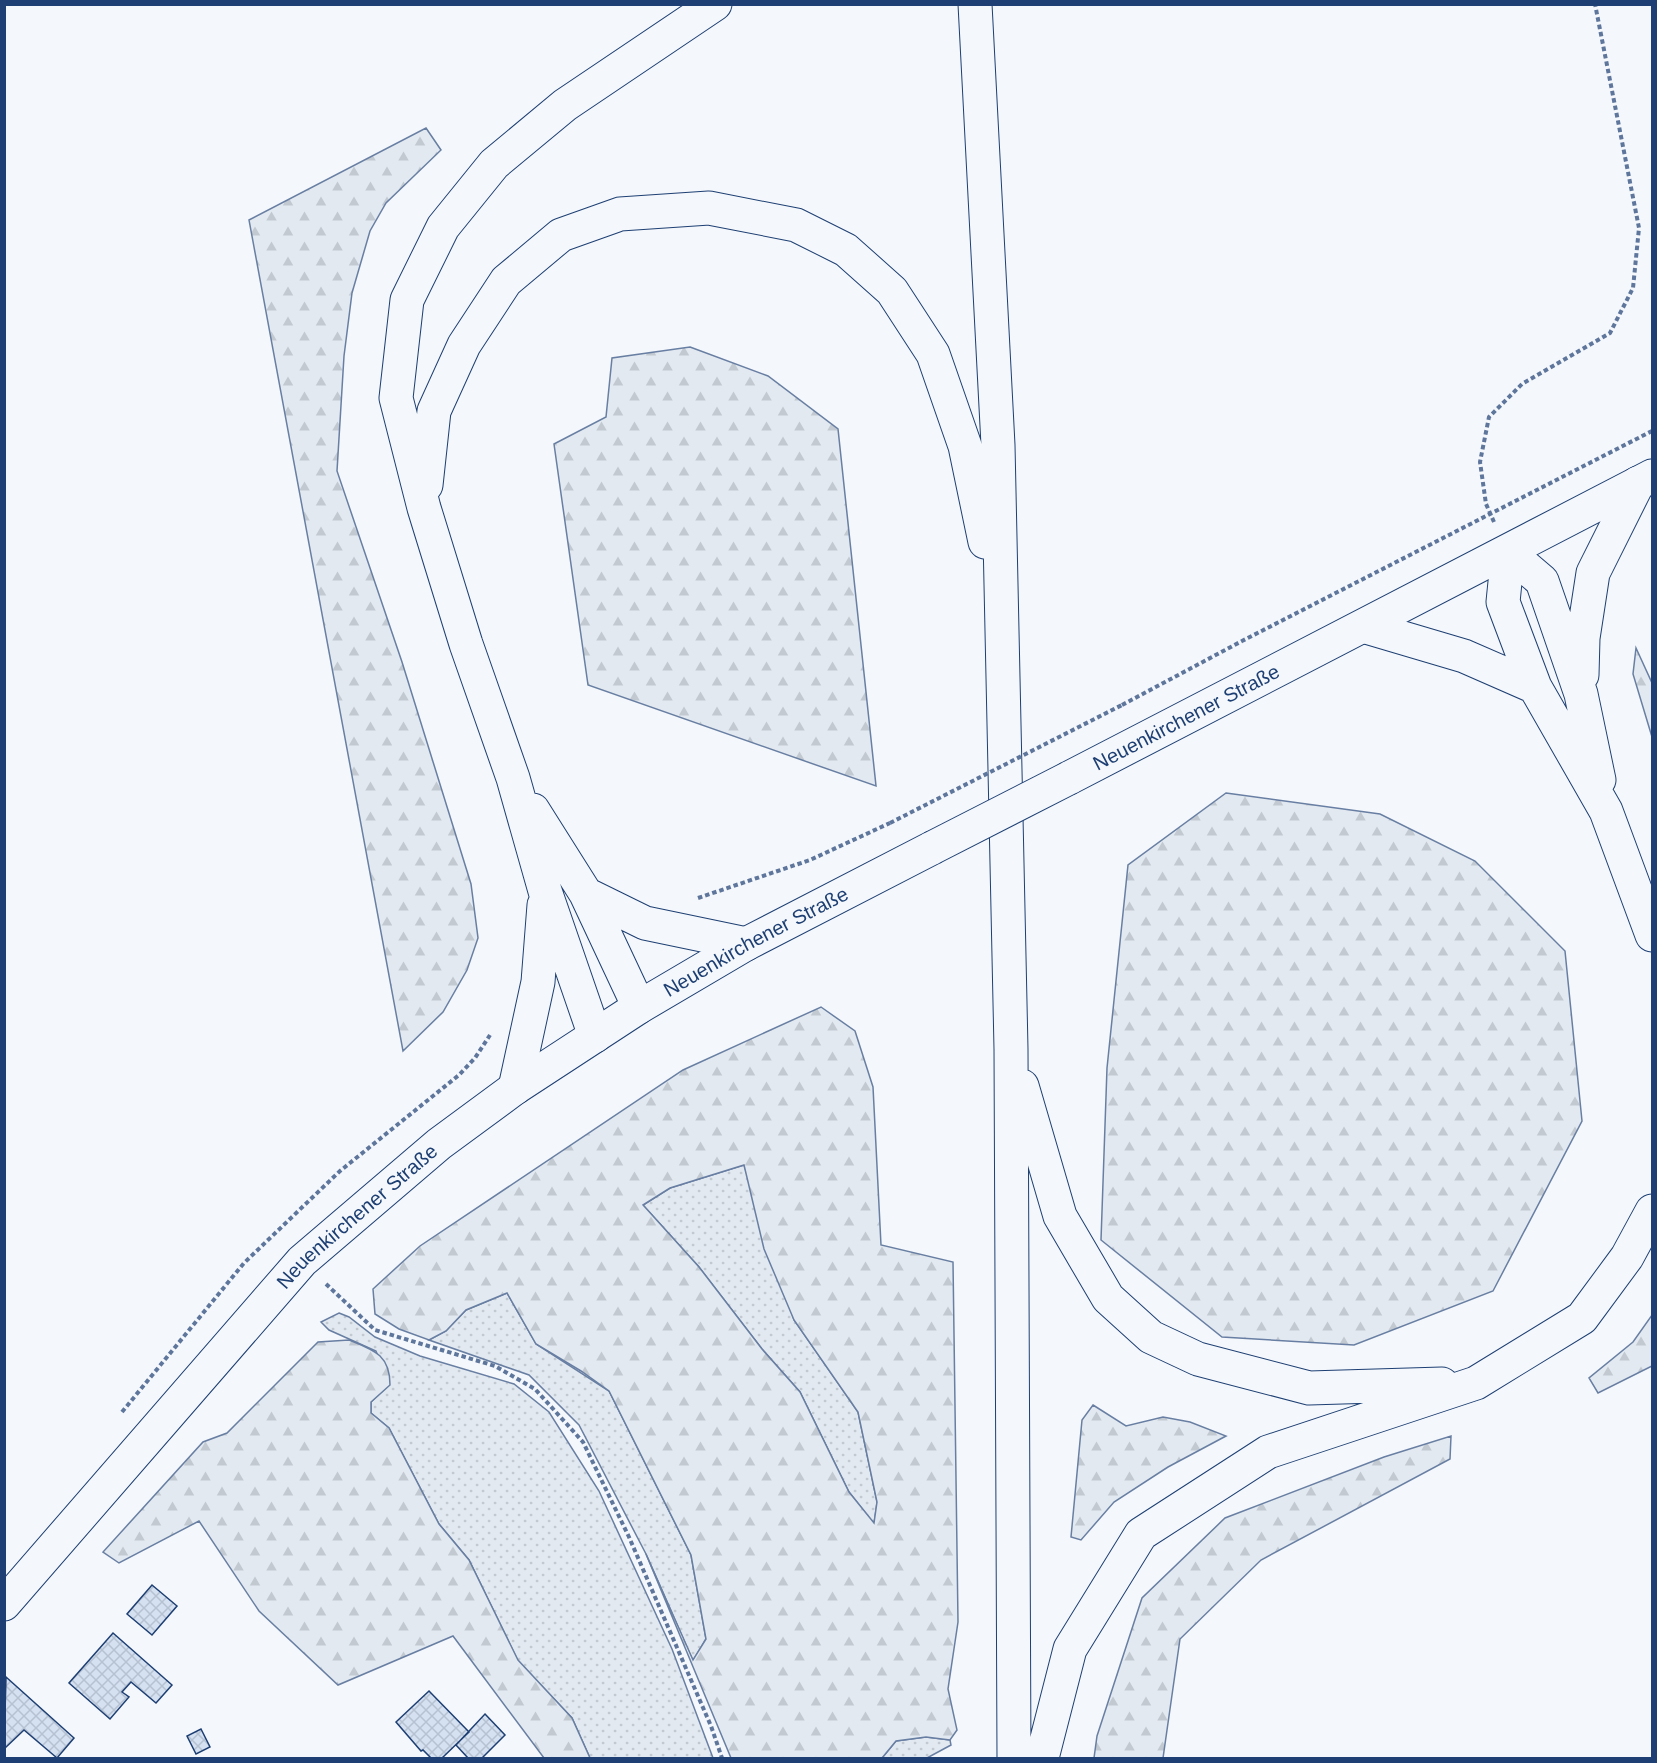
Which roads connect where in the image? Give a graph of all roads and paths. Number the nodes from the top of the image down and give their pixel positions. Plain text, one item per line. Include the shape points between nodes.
1 (715, 4) edge
2 (975, 4) edge
3 (1595, 4) edge
4 (1653, 431) edge
5 (1645, 480) edge
6 (424, 508) junction
7 (1491, 515) junction
8 (1508, 552) junction
9 (1366, 627) junction
10 (1002, 628) junction
11 (1535, 687) junction
12 (1581, 694) junction
13 (513, 778) junction
14 (1606, 811) junction
15 (890, 823) dead end
16 (545, 891) junction
17 (586, 894) junction
18 (1653, 935) edge
19 (746, 944) junction
20 (639, 1007) junction
21 (595, 1036) junction
22 (1011, 1049) junction
23 (515, 1088) junction
24 (1653, 1211) edge
25 (302, 1261) junction
26 (1476, 1383) junction
27 (4, 1604) edge
28 (722, 1758) edge
29 (1014, 1758) edge
30 (1042, 1758) edge

1 - 6 main road via 565,105 494,164 443,227 407,300 396,399
2 - 10 main road via 998,445
3 - 7 path via 1639,228 1633,288 1610,333 1522,384 1489,417 1480,462
4 - 7 path
5 - 8 main road, Neuenkirchener Straße
5 - 12 main road via 1593,573 1583,638
6 - 10 main road via 434,411 464,345 506,281 561,235 620,214 709,208 796,225 846,250 892,291 933,354 966,446
6 - 13 main road
7 - 8 path
7 - 15 path, bridge
8 - 9 main road, Neuenkirchener Straße
8 - 11 main road via 1503,602
8 - 12 main road via 1542,580
9 - 11 main road via 1464,657
9 - 19 main road, Neuenkirchener Straße, bridge
10 - 22 main road
11 - 14 main road
12 - 14 main road
13 - 16 main road
13 - 17 main road
14 - 18 main road
16 - 21 main road
16 - 23 main road via 538,982
17 - 19 main road via 645,924
17 - 20 main road
19 - 20 main road, Neuenkirchener Straße
20 - 21 main road, Neuenkirchener Straße
21 - 23 main road, Neuenkirchener Straße
22 - 26 main road via 1060,1216 1108,1298 1151,1337 1198,1359 1309,1388
22 - 29 main road
23 - 25 main road, Neuenkirchener Straße via 439,1144
24 - 26 main road via 1627,1257 1582,1318
25 - 27 main road, Neuenkirchener Straße
25 - 28 path via 375,1330 495,1366 535,1389 583,1442 629,1537
26 - 30 main road via 1268,1452 1142,1534 1070,1649

